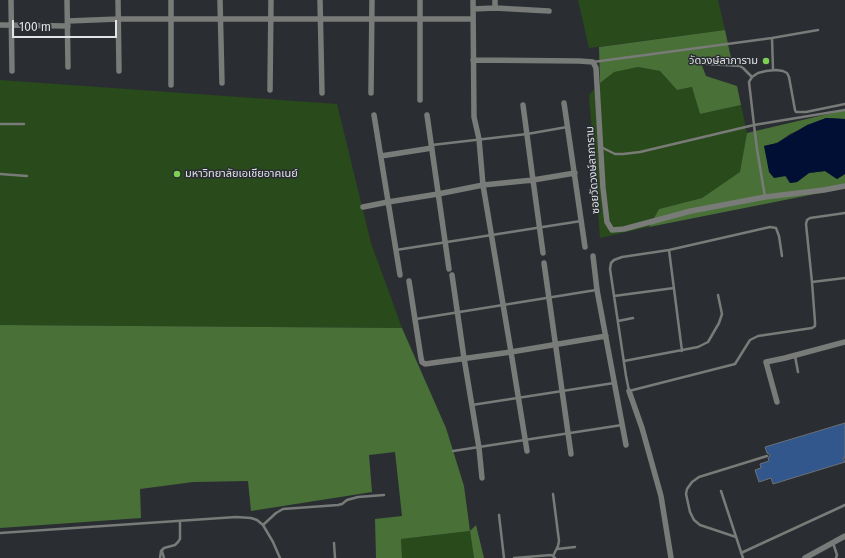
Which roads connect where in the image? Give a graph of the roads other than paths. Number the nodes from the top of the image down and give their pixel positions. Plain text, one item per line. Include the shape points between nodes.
1 (11, 0) edge
2 (67, 0) edge
3 (118, 0) edge
4 (171, 0) edge
5 (220, 0) edge
6 (271, 0) edge
7 (320, 0) edge
8 (372, 0) edge
9 (420, 0) edge
10 (473, 0) edge
11 (495, 0) edge
12 (495, 8) junction
13 (473, 9) junction
14 (549, 11) dead end
15 (118, 19) junction
16 (271, 19) junction
17 (320, 19) junction
18 (372, 19) junction
19 (420, 19) junction
20 (473, 19) junction
21 (171, 20) junction
22 (220, 20) junction
23 (68, 24) junction
24 (0, 25) edge
25 (11, 25) junction
26 (818, 30) dead end
27 (772, 38) junction
28 (473, 60) junction
29 (593, 62) junction
30 (707, 64) dead end
31 (68, 67) dead end
32 (773, 70) junction
33 (12, 71) dead end
34 (119, 72) dead end
35 (752, 77) junction
36 (222, 83) dead end
37 (171, 85) dead end
38 (270, 90) dead end
39 (322, 93) dead end
40 (371, 93) dead end
41 (420, 100) dead end
42 (564, 104) dead end
43 (845, 104) edge
44 (524, 105) dead end
45 (845, 110) edge
46 (374, 114) dead end
47 (427, 115) dead end
48 (0, 124) edge
49 (24, 124) dead end
50 (754, 125) junction
51 (568, 127) junction
52 (527, 134) junction
53 (479, 139) junction
54 (431, 147) junction
55 (601, 147) junction
56 (380, 156) junction
57 (574, 173) junction
58 (0, 174) edge
59 (27, 176) dead end
60 (533, 180) junction
61 (483, 185) junction
62 (845, 186) edge
63 (438, 194) junction
64 (765, 197) junction
65 (388, 202) junction
66 (363, 207) dead end
67 (845, 213) edge
68 (581, 220) junction
69 (539, 227) junction
70 (492, 234) junction
71 (445, 242) junction
72 (585, 246) dead end
73 (396, 250) junction
74 (668, 250) junction
75 (543, 253) dead end
76 (593, 256) dead end
77 (782, 256) dead end
78 (544, 263) dead end
79 (449, 269) dead end
80 (400, 275) dead end
81 (452, 275) dead end
82 (845, 278) edge
83 (410, 282) dead end
84 (812, 282) junction
85 (674, 288) junction
86 (597, 290) junction
87 (718, 295) dead end
88 (614, 296) junction
89 (549, 298) junction
90 (503, 304) junction
91 (458, 312) junction
92 (633, 318) dead end
93 (415, 319) junction
94 (618, 321) junction
95 (606, 336) junction
96 (845, 342) edge
97 (556, 344) junction
98 (682, 351) junction
99 (511, 352) junction
100 (795, 356) junction
101 (464, 358) junction
102 (624, 361) junction
103 (798, 372) dead end
104 (614, 383) junction
105 (563, 391) junction
106 (629, 391) junction
107 (519, 398) junction
108 (777, 402) dead end
109 (472, 405) junction
110 (622, 425) junction
111 (568, 433) junction
112 (525, 439) junction
113 (626, 445) dead end
114 (479, 448) junction
115 (453, 451) dead end
116 (527, 451) dead end
117 (571, 454) dead end
118 (767, 456) dead end
119 (482, 478) dead end
120 (721, 491) dead end
121 (553, 494) dead end
122 (384, 495) dead end
123 (845, 505) edge
124 (499, 515) dead end
125 (180, 521) junction
126 (263, 525) junction
127 (0, 533) edge
128 (845, 536) edge
129 (736, 537) junction
130 (833, 542) junction
131 (334, 544) dead end
132 (575, 548) dead end
133 (557, 549) junction
134 (162, 551) junction
135 (741, 553) junction
136 (554, 557) edge
137 (160, 558) edge
138 (164, 558) edge
139 (280, 558) edge
140 (336, 558) edge
141 (504, 558) edge
142 (514, 558) edge
143 (671, 558) edge
144 (743, 558) edge
145 (806, 558) edge
146 (836, 558) edge

1 - 25 street
2 - 23 street
3 - 15 street
4 - 21 street
5 - 22 street
6 - 16 street
7 - 17 street
8 - 18 street
9 - 19 street
10 - 13 street
11 - 12 street
12 - 13 street
12 - 14 street
13 - 20 street
15 - 21 street
15 - 23 street
15 - 34 street
16 - 17 street
16 - 22 street
16 - 38 street
17 - 18 street
17 - 39 street
18 - 19 street
18 - 40 street
19 - 20 street
19 - 41 street
20 - 28 street
21 - 22 street
21 - 37 street
22 - 36 street
23 - 25 street
23 - 31 street
24 - 25 street
25 - 33 street
26 - 27 lane
27 - 29 lane
27 - 32 lane
28 - 29 street
28 - 53 street via 474,117
29 - 55 street, ซอยวัดวงษ์ลาภาราม via 596,68
30 - 35 lane via 740,66
32 - 35 lane
32 - 43 lane via 783,71 790,77 796,112
35 - 50 lane via 749,87
42 - 51 street
44 - 52 street
45 - 50 lane
46 - 56 street
47 - 54 street
48 - 49 lane
50 - 55 lane via 640,152 615,154
50 - 64 lane
51 - 52 lane
51 - 57 street
52 - 53 lane
52 - 60 street
53 - 54 lane
53 - 61 street
54 - 56 street
54 - 63 street
55 - 64 street, ซอยวัดวงษ์ลาภาราม via 607,222 612,230
56 - 65 street
57 - 60 street
57 - 68 street
58 - 59 lane
60 - 61 street
60 - 69 street
61 - 63 street
61 - 70 street
62 - 64 street, ซอยวัดวงษ์ลาภาราม
63 - 65 street
63 - 71 street
65 - 66 street
65 - 73 street
67 - 84 lane via 807,220
68 - 69 lane
68 - 72 street
69 - 70 lane
69 - 75 street
70 - 71 lane
70 - 90 street
71 - 73 lane
71 - 79 street
73 - 80 street
74 - 77 lane via 770,227 776,228
74 - 85 lane
74 - 88 lane via 614,260 610,269
76 - 86 street
78 - 89 street
81 - 91 street
82 - 84 lane
83 - 93 street
84 - 106 lane via 815,326 812,328 758,336 750,340 735,364
85 - 88 lane
85 - 98 lane
86 - 89 lane
86 - 95 street
87 - 98 lane via 722,314 708,342
88 - 94 lane
89 - 90 lane
89 - 97 street
90 - 91 lane
90 - 99 street
91 - 93 lane
91 - 101 street
92 - 94 lane
93 - 101 street via 422,362 425,364
94 - 102 lane
95 - 97 street
95 - 104 street
96 - 100 street
97 - 99 street
97 - 105 street
98 - 102 lane
99 - 101 street
99 - 107 street
100 - 103 lane
100 - 108 street via 766,362
101 - 109 street
102 - 106 lane
104 - 105 lane
104 - 110 street
105 - 107 lane
105 - 111 street
106 - 143 street via 661,496
107 - 109 lane
107 - 112 street
109 - 114 street
110 - 111 lane
110 - 113 street
111 - 112 lane
111 - 117 street
112 - 114 lane
112 - 116 street
114 - 115 lane
114 - 119 street
118 - 129 lane via 699,477 687,489 687,500 694,520 700,525
120 - 129 lane
121 - 133 lane via 559,542
122 - 126 lane via 358,497 338,505 283,509
123 - 135 lane
124 - 141 lane
125 - 126 lane via 236,517 251,518
125 - 127 lane
125 - 134 lane via 180,539 175,545
126 - 139 lane
128 - 130 street
129 - 135 lane
130 - 145 street
130 - 146 lane
131 - 140 lane
132 - 133 lane
133 - 136 lane
134 - 137 lane
134 - 138 lane
135 - 144 lane
136 - 142 lane via 551,555

